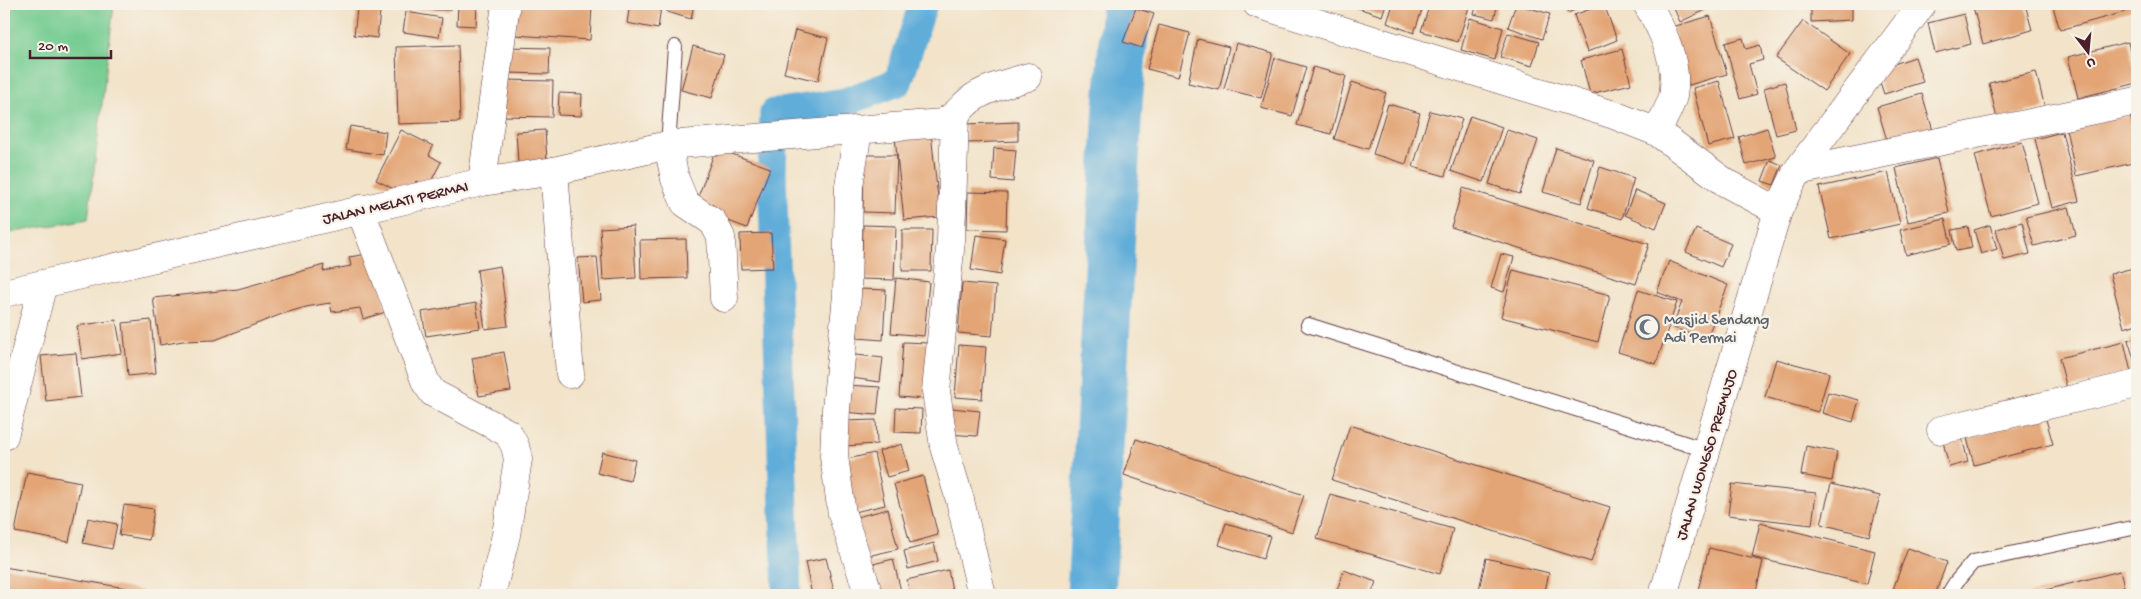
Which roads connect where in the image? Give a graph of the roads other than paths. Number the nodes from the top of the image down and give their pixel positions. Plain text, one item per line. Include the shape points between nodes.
1 (506, 4) edge
2 (1257, 4) edge
3 (1647, 4) edge
4 (1922, 4) edge
5 (675, 48) dead end
6 (1028, 77) dead end
7 (2137, 101) edge
8 (956, 116) junction
9 (858, 130) junction
10 (1657, 132) junction
11 (668, 145) junction
12 (554, 170) junction
13 (1797, 170) junction
14 (482, 182) junction
15 (360, 209) junction
16 (1778, 210) junction
17 (43, 284) junction
18 (4, 294) edge
19 (724, 298) dead end
20 (1308, 325) dead end
21 (570, 374) dead end
22 (2137, 384) edge
23 (1940, 430) dead end
24 (4, 436) edge
25 (1706, 450) junction
26 (2137, 527) edge
27 (491, 595) edge
28 (869, 595) edge
29 (982, 595) edge
30 (1663, 595) edge
31 (1948, 595) edge

1 - 14 street
2 - 10 street via 1614,115
3 - 10 street via 1664,32 1674,77 1673,97
4 - 13 street, JALAN WONGSO PREMUJO
5 - 11 lane
6 - 8 street via 970,100
7 - 13 street
8 - 9 street via 942,123
8 - 29 street via 951,240 936,391 944,446
9 - 11 street, JALAN MELATI PERMAI
9 - 28 street via 849,186 847,295 834,456 842,514
10 - 16 street via 1726,183
11 - 12 street, JALAN MELATI PERMAI
11 - 19 street via 675,179 685,203 713,222 721,237
12 - 14 street, JALAN MELATI PERMAI
12 - 21 street
13 - 16 street, JALAN WONGSO PREMUJO
14 - 15 street, JALAN MELATI PERMAI
15 - 17 street, JALAN MELATI PERMAI
15 - 27 street via 426,383 434,393 508,433 515,446 518,459 506,535
16 - 25 street, JALAN WONGSO PREMUJO
17 - 18 street, JALAN MELATI PERMAI
17 - 24 street
20 - 25 lane
22 - 23 street
25 - 30 street, JALAN WONGSO PREMUJO
26 - 31 lane via 1973,562

